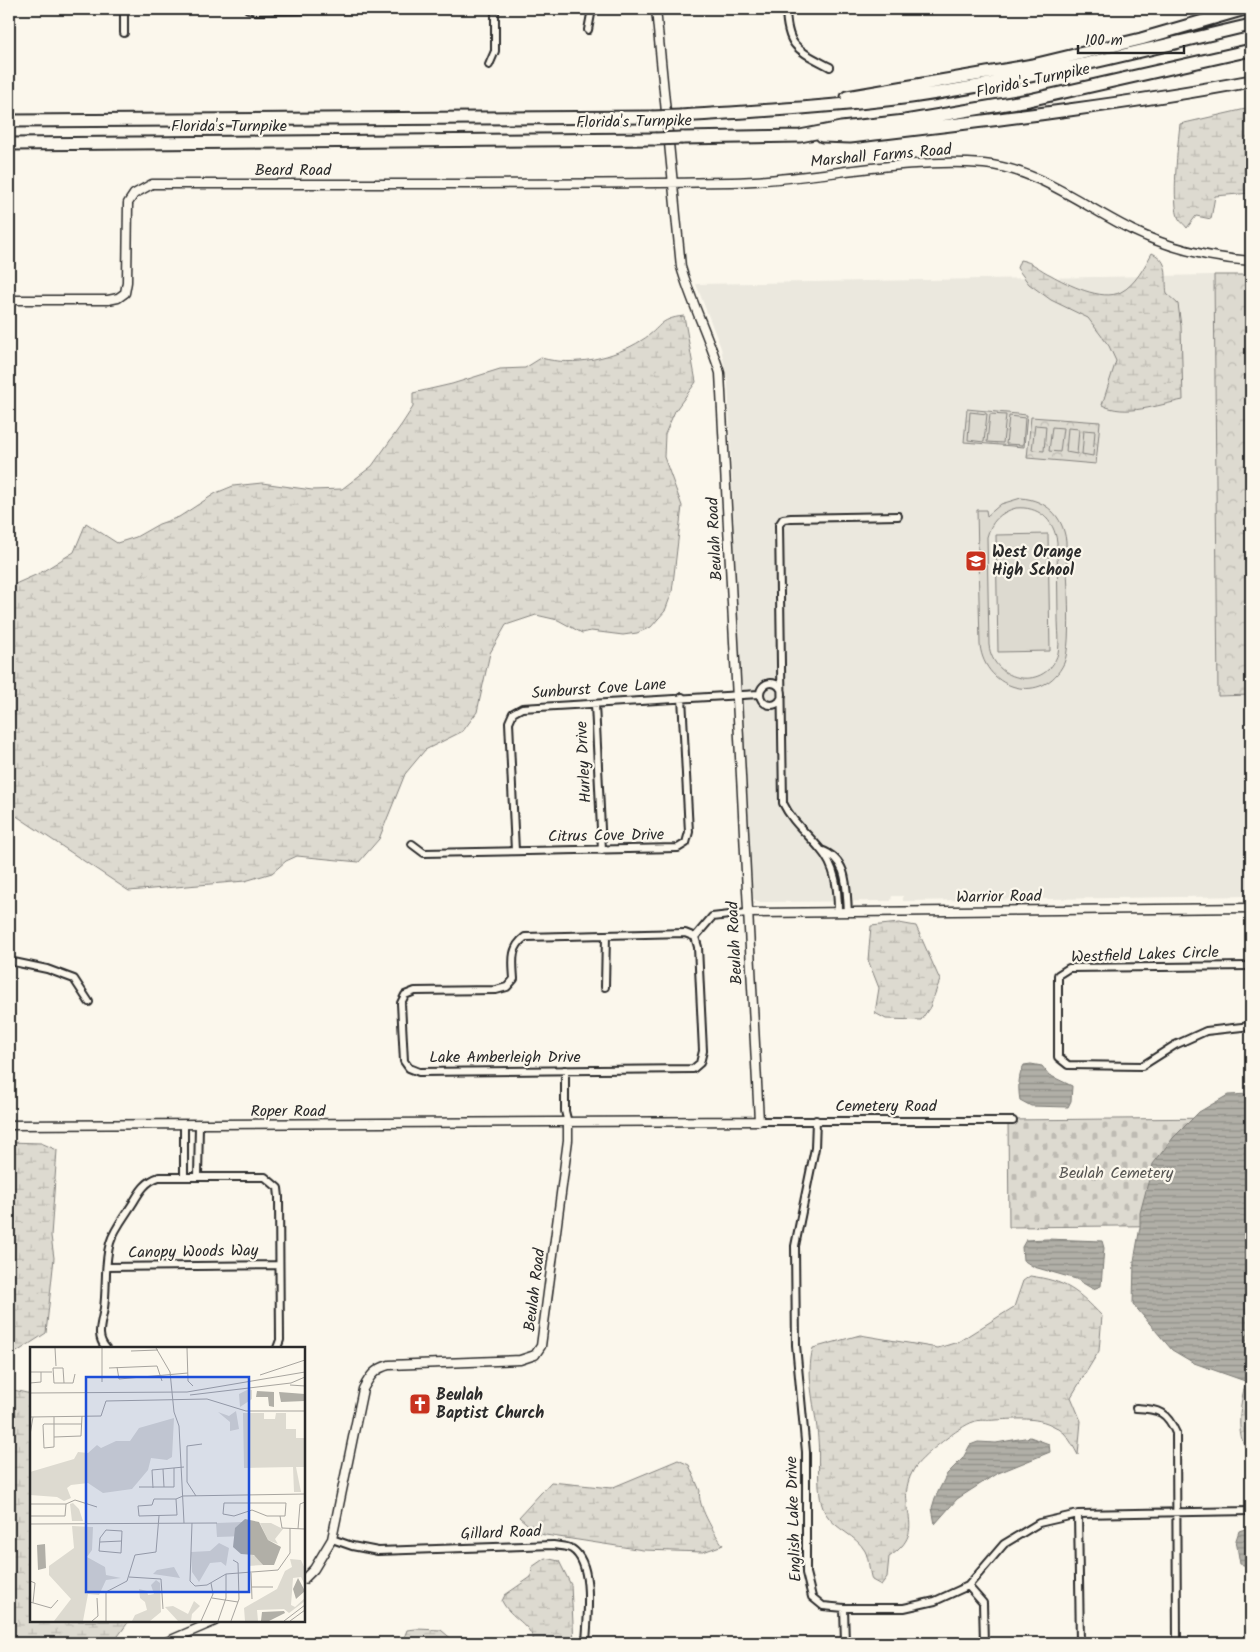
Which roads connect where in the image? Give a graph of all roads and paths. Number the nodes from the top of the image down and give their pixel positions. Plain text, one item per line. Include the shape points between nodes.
1 (124, 9) edge
2 (248, 9) edge
3 (367, 9) edge
4 (496, 9) edge
5 (592, 9) edge
6 (656, 9) edge
7 (786, 9) edge
8 (1245, 9) edge
9 (1251, 25) edge
10 (588, 30) dead end
11 (124, 33) dead end
12 (1251, 50) edge
13 (489, 65) dead end
14 (830, 67) dead end
15 (1251, 81) edge
16 (783, 110) junction
17 (9, 121) edge
18 (800, 136) junction
19 (9, 144) edge
20 (674, 182) junction
21 (1251, 261) edge
22 (9, 300) edge
23 (898, 516) dead end
24 (782, 693) junction
25 (736, 694) junction
26 (759, 694) junction
27 (682, 698) junction
28 (595, 704) junction
29 (412, 844) dead end
30 (602, 850) junction
31 (821, 850) junction
32 (515, 851) junction
33 (1251, 908) edge
34 (838, 912) junction
35 (848, 912) junction
36 (747, 913) junction
37 (606, 935) junction
38 (695, 937) junction
39 (9, 961) edge
40 (1251, 966) edge
41 (605, 987) dead end
42 (90, 1002) dead end
43 (1251, 1026) edge
44 (565, 1070) junction
45 (816, 1120) junction
46 (759, 1121) junction
47 (1014, 1121) dead end
48 (568, 1123) junction
49 (184, 1125) junction
50 (199, 1125) junction
51 (9, 1126) edge
52 (184, 1177) junction
53 (198, 1177) junction
54 (279, 1265) junction
55 (107, 1267) junction
56 (105, 1347) edge
57 (277, 1347) edge
58 (1136, 1408) dead end
59 (1251, 1511) edge
60 (1176, 1512) junction
61 (1078, 1514) junction
62 (332, 1539) junction
63 (305, 1578) edge
64 (968, 1586) junction
65 (844, 1608) junction
66 (213, 1622) edge
67 (164, 1643) edge
68 (586, 1643) edge
69 (845, 1643) edge
70 (984, 1643) edge
71 (1080, 1643) edge
72 (1177, 1643) edge

1 - 11 street
2 - 3 street
4 - 13 street via 495,51
5 - 10 street
6 - 20 street, Beulah Road
7 - 14 street via 787,28 793,45
8 - 16 highway via 1142,39 1033,65
9 - 16 highway, Florida's Turnpike via 1033,76 910,97
12 - 18 highway, Florida's Turnpike via 1029,100
15 - 18 highway via 1064,112 850,137
16 - 17 highway, Florida's Turnpike, bridge via 652,117
18 - 19 highway, Florida's Turnpike, bridge
20 - 21 street, Marshall Farms Road via 735,182 937,162 988,165 1033,177 1162,243
20 - 22 street, Beard Road via 152,184 134,194 128,203 125,293 108,300
20 - 25 street, Beulah Road via 682,268 720,373
23 - 24 street via 791,518 780,521
24 - 26 street via 779,685 770,682 762,686
24 - 26 street via 779,702 771,705 763,702
24 - 31 street via 783,803 788,815
25 - 26 street, Sunburst Cove Lane
25 - 27 street, Sunburst Cove Lane
25 - 36 street, Beulah Road
27 - 28 street, Sunburst Cove Lane
27 - 30 street, Citrus Cove Drive via 689,832 686,843 678,848
28 - 30 street, Hurley Drive
28 - 32 street, Sunburst Cove Lane via 522,708 513,713 509,722
29 - 32 street, Citrus Cove Drive via 424,852
30 - 32 street, Citrus Cove Drive
31 - 34 street via 835,876
31 - 35 street via 835,856 845,875
33 - 35 street, Warrior Road
34 - 35 street, Warrior Road
34 - 36 street, Warrior Road
36 - 38 street via 712,918
36 - 46 street, Beulah Road
37 - 38 street, Lake Amberleigh Drive via 685,933
37 - 41 street
37 - 44 street, Lake Amberleigh Drive via 525,937 513,951 514,979 507,987 496,990 414,991 405,995 401,1003 404,1061 409,1068 419,1072
38 - 44 street, Lake Amberleigh Drive via 703,1051 700,1063 693,1069
39 - 42 street via 74,979
40 - 43 street, Westfield Lakes Circle via 1069,968 1058,975 1058,1057 1068,1064 1142,1066 1175,1045 1206,1031
44 - 48 street
45 - 46 street, Cemetery Road
45 - 47 street, Cemetery Road
45 - 65 street, English Lake Drive via 814,1148 795,1246 796,1345 806,1452 806,1572 812,1597 823,1606
46 - 48 street
48 - 50 street, Roper Road
48 - 62 street, Beulah Road via 541,1346 534,1355 520,1360 389,1365 376,1370 363,1389
49 - 50 street, Roper Road
49 - 51 street, Roper Road
49 - 52 street
50 - 53 street
52 - 53 street
52 - 55 street via 150,1180 118,1227 111,1242
53 - 54 street via 264,1177 272,1181 278,1188 279,1197
54 - 55 street, Canopy Woods Way
54 - 57 street
55 - 56 street via 100,1335
58 - 60 street via 1154,1408 1169,1418 1176,1433
59 - 60 street, English Lake Drive
60 - 61 street, English Lake Drive
60 - 72 street
61 - 64 street, English Lake Drive via 1039,1523 1004,1544
61 - 71 street
62 - 63 street, Beulah Road
62 - 68 street, Gillard Road via 378,1551 553,1545 571,1548 580,1556 587,1574
64 - 65 street, English Lake Drive via 935,1601 904,1608
64 - 70 street via 983,1603
65 - 69 street
66 - 67 street

